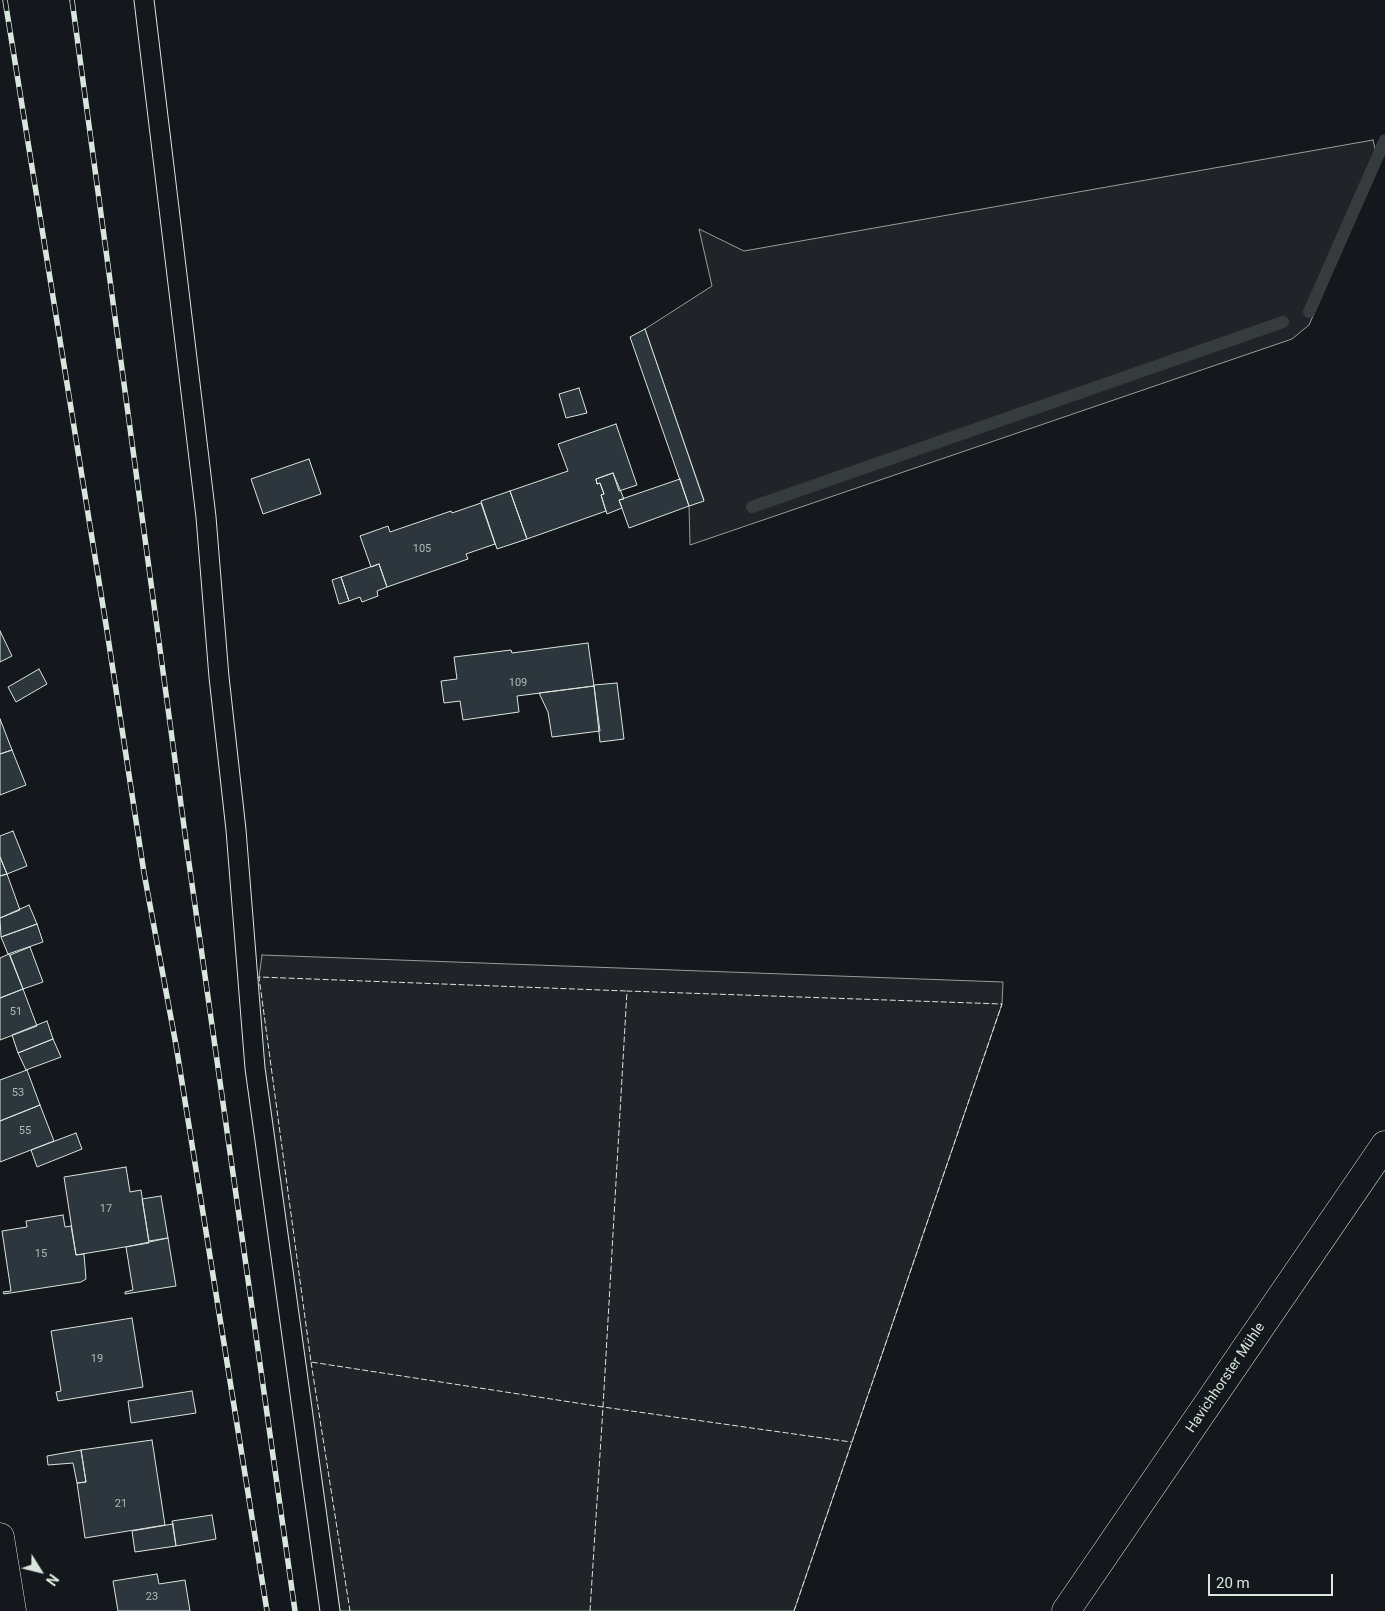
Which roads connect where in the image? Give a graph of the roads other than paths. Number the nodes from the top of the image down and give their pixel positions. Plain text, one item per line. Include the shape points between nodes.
1 (144, 0) edge
2 (1385, 1145) edge
3 (0, 1538) edge
4 (12, 1611) edge
5 (330, 1611) edge
6 (1066, 1611) edge

1 - 5 lane via 206,517 255,1068
2 - 6 street, Havichhorster Mühle
3 - 4 street

